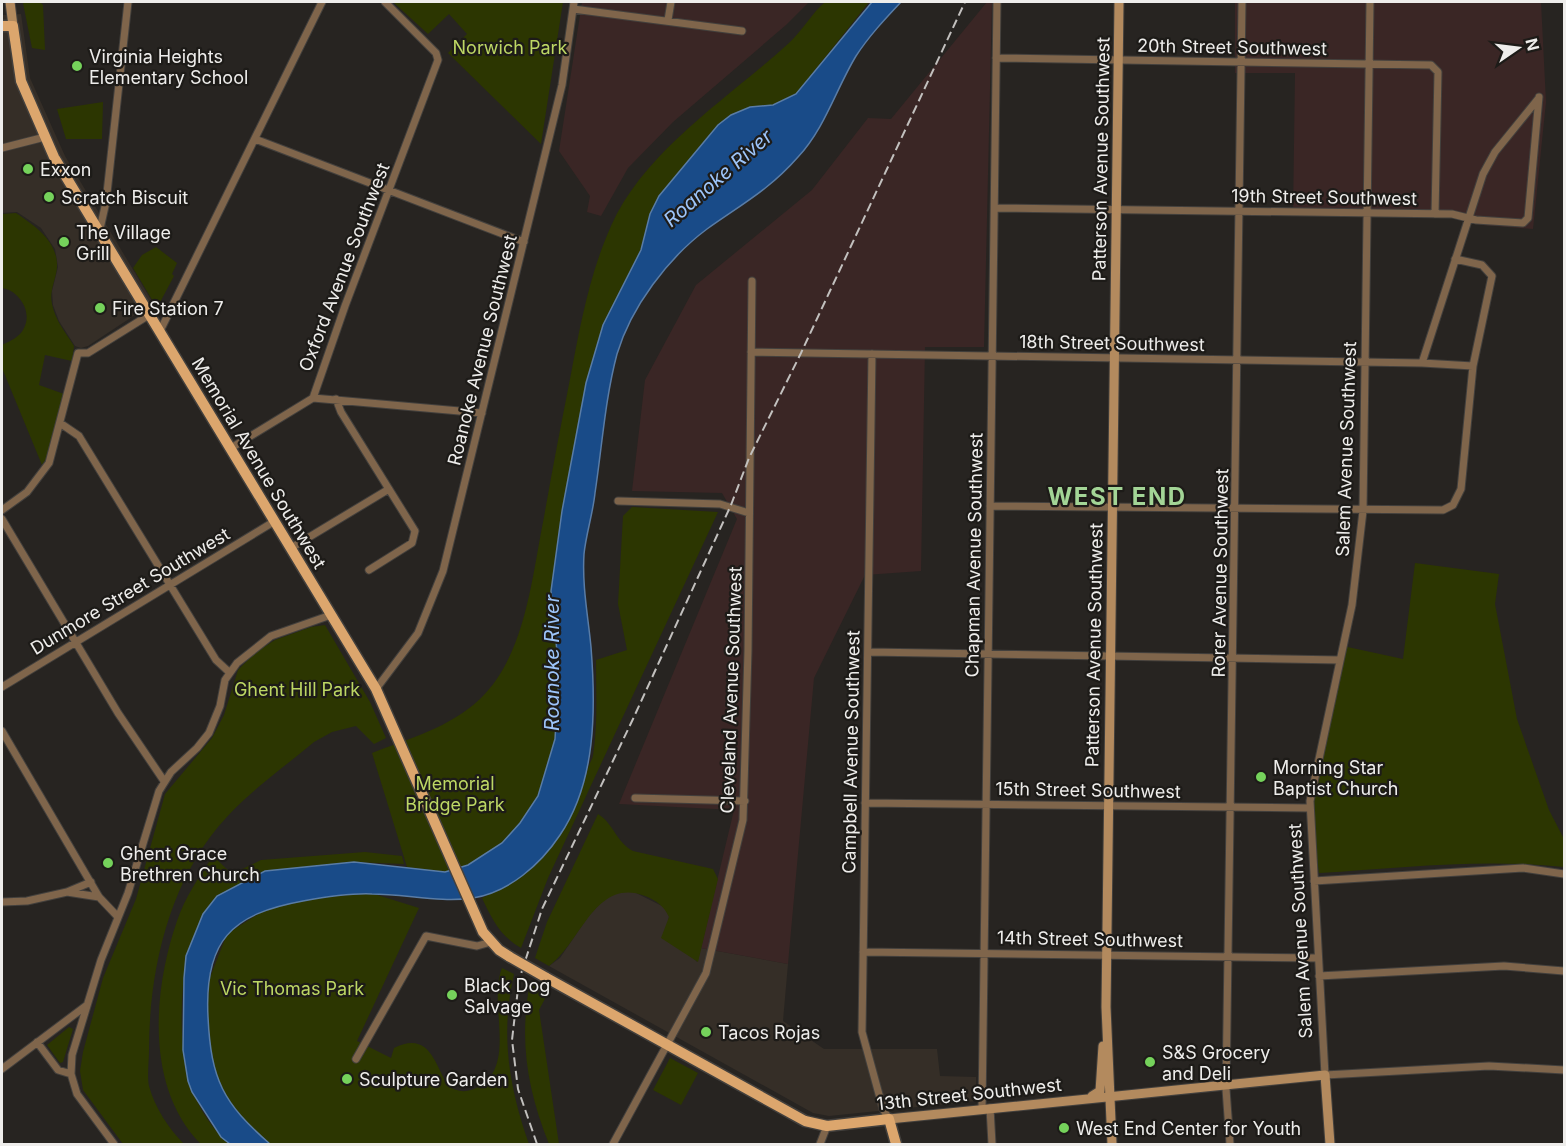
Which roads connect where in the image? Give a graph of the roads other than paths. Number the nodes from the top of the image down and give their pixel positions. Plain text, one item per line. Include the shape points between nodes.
1 (10, 2) edge
2 (128, 2) edge
3 (321, 2) edge
4 (385, 2) edge
5 (671, 2) edge
6 (997, 2) edge
7 (1119, 2) edge
8 (1242, 2) edge
9 (1371, 2) edge
10 (574, 5) edge
11 (668, 20) junction
12 (7, 26) edge
13 (742, 31) dead end
14 (996, 58) junction
15 (1119, 60) junction
16 (1242, 62) junction
17 (1370, 64) junction
18 (45, 137) junction
19 (255, 139) junction
20 (2, 148) edge
21 (389, 190) junction
22 (995, 208) junction
23 (1117, 209) junction
24 (1239, 211) junction
25 (1368, 212) junction
26 (1435, 214) junction
27 (1469, 217) junction
28 (99, 233) junction
29 (524, 242) junction
30 (1455, 259) junction
31 (752, 281) dead end
32 (149, 315) junction
33 (160, 331) junction
34 (751, 352) junction
35 (872, 354) junction
36 (992, 356) junction
37 (1115, 358) junction
38 (1237, 360) junction
39 (1366, 362) junction
40 (1422, 363) junction
41 (1473, 366) junction
42 (313, 398) junction
43 (336, 399) junction
44 (482, 413) junction
45 (60, 423) junction
46 (231, 448) junction
47 (389, 489) junction
48 (618, 501) dead end
49 (990, 506) junction
50 (1113, 507) junction
51 (1236, 509) junction
52 (2, 510) edge
53 (1363, 511) junction
54 (750, 513) junction
55 (2, 519) edge
56 (275, 521) junction
57 (291, 548) junction
58 (369, 570) dead end
59 (170, 585) junction
60 (331, 615) junction
61 (75, 642) junction
62 (869, 652) junction
63 (987, 655) junction
64 (1111, 656) junction
65 (1233, 658) junction
66 (1340, 660) junction
67 (229, 672) junction
68 (2, 687) edge
69 (376, 689) junction
70 (2, 731) edge
71 (164, 782) junction
72 (635, 798) dead end
73 (745, 801) junction
74 (865, 803) junction
75 (985, 804) junction
76 (1108, 806) junction
77 (1231, 807) junction
78 (1309, 808) junction
79 (1564, 874) edge
80 (1314, 881) junction
81 (91, 882) junction
82 (67, 892) junction
83 (99, 897) junction
84 (2, 902) edge
85 (118, 917) junction
86 (490, 942) junction
87 (863, 952) junction
88 (983, 953) junction
89 (1106, 955) junction
90 (1229, 957) junction
91 (1317, 958) junction
92 (1564, 971) edge
93 (1318, 976) junction
94 (87, 1005) junction
95 (1106, 1038) junction
96 (37, 1042) junction
97 (669, 1044) junction
98 (356, 1059) dead end
99 (2, 1069) edge
100 (1564, 1070) edge
101 (71, 1074) junction
102 (1325, 1075) junction
103 (1226, 1085) junction
104 (1109, 1096) junction
105 (1084, 1098) junction
106 (986, 1108) junction
107 (889, 1119) junction
108 (827, 1126) junction
109 (114, 1144) edge
110 (614, 1144) edge
111 (820, 1144) edge
112 (896, 1144) edge
113 (992, 1144) edge
114 (1112, 1144) edge
115 (1230, 1144) edge
116 (1330, 1144) edge

1 - 12 main road, Memorial Avenue Southwest
2 - 28 street via 106,202
3 - 19 street
4 - 21 street, Oxford Avenue Southwest via 438,57
5 - 11 street
6 - 14 street, Chapman Avenue Southwest
7 - 15 main road, Patterson Avenue Southwest
8 - 16 street, Rorer Avenue Southwest
9 - 17 street, Salem Avenue Southwest
10 - 11 street
10 - 29 street, Roanoke Avenue Southwest via 562,85
11 - 13 street
12 - 18 main road, Memorial Avenue Southwest via 21,81
14 - 15 street, 20th Street Southwest
14 - 22 street, Chapman Avenue Southwest
15 - 16 street, 20th Street Southwest
15 - 23 main road, Patterson Avenue Southwest
16 - 17 street, 20th Street Southwest
16 - 24 street, Rorer Avenue Southwest
17 - 25 street, Salem Avenue Southwest
17 - 26 street, 20th Street Southwest via 1431,65 1438,72
18 - 20 street
18 - 28 main road, Memorial Avenue Southwest
19 - 21 street
19 - 33 street
21 - 29 street
21 - 42 street, Oxford Avenue Southwest
22 - 23 street, 19th Street Southwest
22 - 36 street, Chapman Avenue Southwest
23 - 24 street, 19th Street Southwest
23 - 37 main road, Patterson Avenue Southwest
24 - 25 street, 19th Street Southwest
24 - 38 street, Rorer Avenue Southwest
25 - 26 street, 19th Street Southwest
25 - 39 street, Salem Avenue Southwest
26 - 27 street, 19th Street Southwest
27 - 27 street, 19th Street Southwest via 1523,223 1528,218 1539,97 1488,164
27 - 30 street
28 - 32 main road, Memorial Avenue Southwest
29 - 44 street, Roanoke Avenue Southwest
30 - 40 street
30 - 41 street via 1482,265 1492,276
31 - 34 street, Cleveland Avenue Southwest
32 - 33 main road, Memorial Avenue Southwest
32 - 45 street via 88,353 78,353
33 - 46 main road, Memorial Avenue Southwest
34 - 35 street, 18th Street Southwest
34 - 54 street, Cleveland Avenue Southwest
35 - 36 street, 18th Street Southwest
35 - 62 street, Campbell Avenue Southwest
36 - 37 street, 18th Street Southwest
36 - 49 street, Chapman Avenue Southwest
37 - 38 street, 18th Street Southwest
37 - 50 main road, Patterson Avenue Southwest
38 - 39 street, 18th Street Southwest
38 - 51 street, Rorer Avenue Southwest
39 - 40 street, 18th Street Southwest
39 - 53 street, Salem Avenue Southwest
40 - 41 street, 18th Street Southwest
41 - 53 street via 1461,489 1453,505 1443,510
42 - 43 street
42 - 46 street, Oxford Avenue Southwest
43 - 44 street
43 - 47 street
44 - 69 street, Roanoke Avenue Southwest via 429,612 411,646
45 - 52 street via 43,475
45 - 59 street via 78,436
46 - 56 main road, Memorial Avenue Southwest
47 - 57 street
47 - 58 street via 415,531 414,540
48 - 54 street via 720,504
49 - 50 street
49 - 63 street, Chapman Avenue Southwest
50 - 51 street
50 - 64 main road, Patterson Avenue Southwest
51 - 53 street
51 - 65 street, Rorer Avenue Southwest
53 - 66 street, Salem Avenue Southwest via 1356,583
54 - 73 street, Cleveland Avenue Southwest
55 - 61 street
56 - 57 main road, Memorial Avenue Southwest
56 - 59 street, Dunmore Street Southwest
57 - 60 main road, Memorial Avenue Southwest
59 - 61 street, Dunmore Street Southwest
59 - 67 street via 216,660
60 - 67 street via 271,636
60 - 69 main road, Memorial Avenue Southwest
61 - 68 street, Dunmore Street Southwest
61 - 71 street
62 - 63 street
62 - 74 street, Campbell Avenue Southwest
63 - 64 street
63 - 75 street, Chapman Avenue Southwest
64 - 65 street
64 - 76 main road, Patterson Avenue Southwest
65 - 66 street
65 - 77 street, Rorer Avenue Southwest
66 - 78 street, Salem Avenue Southwest
67 - 71 street via 216,719 208,733
69 - 86 main road, Memorial Avenue Southwest
70 - 81 street
71 - 85 street
72 - 73 street
73 - 97 street, Cleveland Avenue Southwest via 706,973
74 - 75 street, 15th Street Southwest
74 - 87 street, Campbell Avenue Southwest
75 - 76 street, 15th Street Southwest
75 - 88 street, Chapman Avenue Southwest
76 - 77 street, 15th Street Southwest
76 - 89 main road, Patterson Avenue Southwest
77 - 78 street, 15th Street Southwest
77 - 90 street, Rorer Avenue Southwest
78 - 80 street, Salem Avenue Southwest
79 - 80 street via 1523,868
80 - 91 street, Salem Avenue Southwest
81 - 82 street
81 - 83 street
82 - 83 street
82 - 84 street
83 - 85 street
85 - 94 street
86 - 97 main road, 13th Street Southwest, bridge via 545,977
86 - 98 street via 477,946 426,936
87 - 88 street, 14th Street Southwest
87 - 107 street, Campbell Avenue Southwest via 864,1043
88 - 89 street, 14th Street Southwest
88 - 106 street, Chapman Avenue Southwest
89 - 90 street, 14th Street Southwest
89 - 95 main road, Patterson Avenue Southwest
90 - 91 street, 14th Street Southwest
90 - 103 street, Rorer Avenue Southwest
91 - 93 street, Salem Avenue Southwest
92 - 93 street via 1504,966
93 - 102 street, Salem Avenue Southwest
94 - 96 street
94 - 101 street via 72,1055
95 - 104 main road, Patterson Avenue Southwest
95 - 105 main road via 1100,1052 1099,1093
96 - 99 street
96 - 101 street via 58,1070
97 - 108 main road, 13th Street Southwest via 805,1121
97 - 110 street, Cleveland Avenue Southwest
100 - 102 street, 13th Street Southwest via 1490,1066
101 - 109 street via 81,1101
102 - 103 main road, 13th Street Southwest
102 - 116 main road, Salem Avenue Southwest
103 - 104 main road, 13th Street Southwest
103 - 115 street, Rorer Avenue Southwest
104 - 105 main road, 13th Street Southwest
104 - 114 main road, Patterson Avenue Southwest
105 - 106 main road, 13th Street Southwest
106 - 107 main road, 13th Street Southwest
106 - 113 street, Chapman Avenue Southwest
107 - 108 main road, 13th Street Southwest
107 - 112 main road, Campbell Avenue Southwest
108 - 111 street

